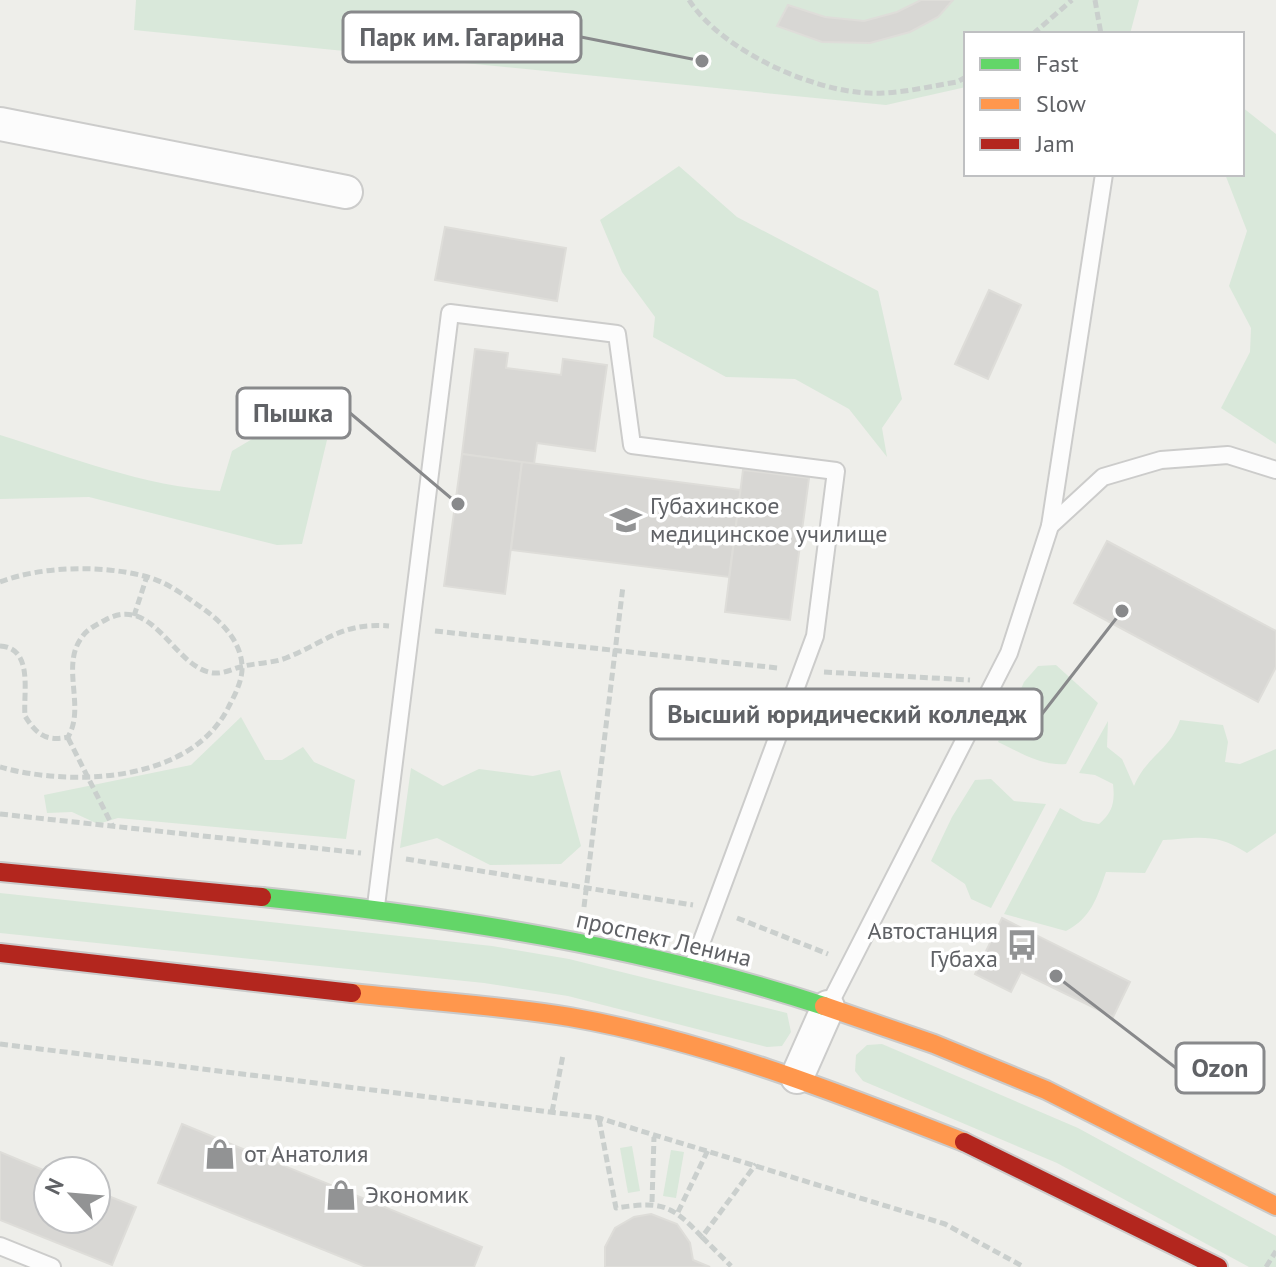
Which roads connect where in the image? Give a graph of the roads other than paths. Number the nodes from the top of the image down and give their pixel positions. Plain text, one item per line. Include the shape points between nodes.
1 (0, 124) edge
2 (1104, 176) edge
3 (346, 192) dead end
4 (1276, 470) edge
5 (1050, 526) junction
6 (0, 872) edge
7 (375, 911) junction
8 (0, 953) edge
9 (693, 967) junction
10 (828, 1007) junction
11 (797, 1077) junction
12 (1276, 1206) edge
13 (0, 1246) edge
14 (52, 1267) edge
15 (1218, 1267) edge

1 - 3 street
2 - 5 lane
4 - 5 lane via 1228,455 1161,460 1103,477
5 - 10 lane via 1009,653
6 - 7 main road, проспект Ленина
7 - 9 main road, проспект Ленина via 579,942
7 - 9 lane via 450,313 617,334 632,445 836,471 815,636
8 - 11 main road via 570,1017
9 - 10 main road, проспект Ленина
10 - 11 street
10 - 12 main road, проспект Ленина via 1015,1077
11 - 15 main road via 981,1148
13 - 14 lane

